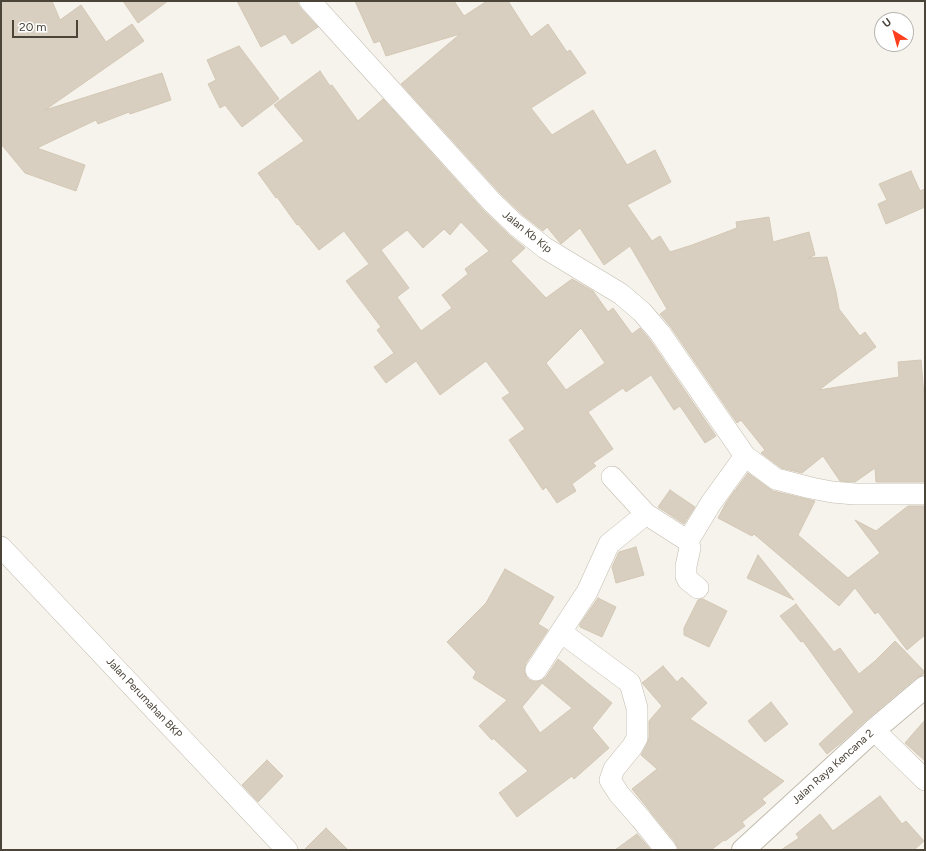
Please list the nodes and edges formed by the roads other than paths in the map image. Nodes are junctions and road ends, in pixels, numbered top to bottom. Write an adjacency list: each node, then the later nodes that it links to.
1 (310, 1): 2 (street, Jalan Kb Kip)
2 (745, 456): 4 (street, Jalan Kb Kip); 6 (street)
3 (612, 476): 5 (street)
4 (925, 494)
5 (646, 514): 6 (street); 9 (street)
6 (688, 541): 8 (street)
7 (1, 547): 14 (street, Jalan Perumahan BKP)
8 (698, 588)
9 (561, 632): 10 (street); 15 (street)
10 (536, 670)
11 (925, 687): 12 (street, Jalan Raya Kencana 2)
12 (874, 730): 13 (street); 16 (street, Jalan Raya Kencana 2)
13 (925, 780)
14 (287, 850)
15 (666, 850)
16 (743, 850)

